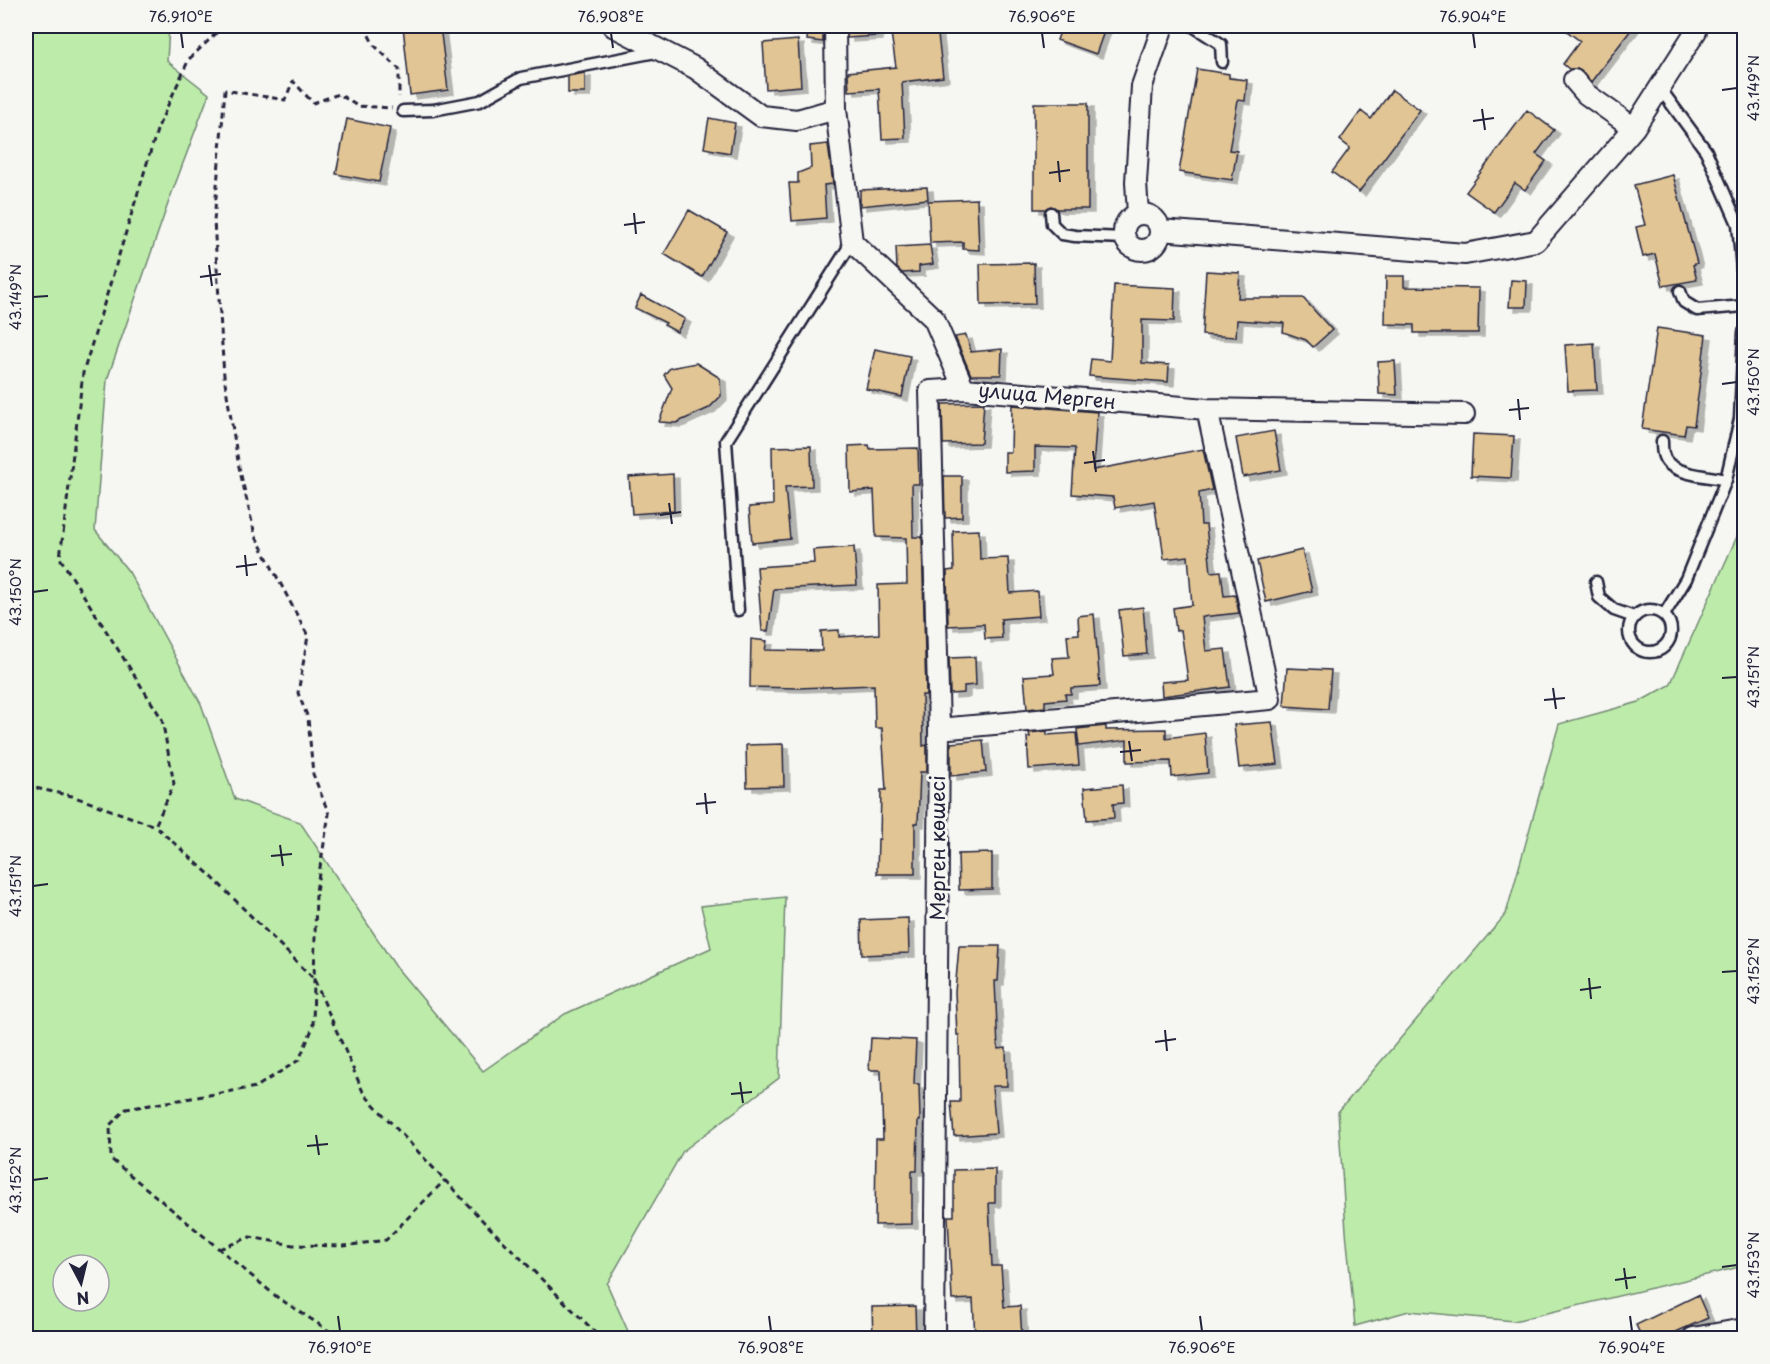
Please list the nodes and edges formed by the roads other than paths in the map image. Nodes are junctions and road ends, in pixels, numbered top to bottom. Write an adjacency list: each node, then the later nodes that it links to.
1 (613, 26): 6 (street)
2 (835, 26): 11 (street)
3 (1163, 26): 14 (street)
4 (1193, 26): 7 (lane)
5 (1695, 26): 9 (street)
6 (661, 51): 10 (lane); 11 (street)
7 (1222, 62)
8 (1574, 80): 12 (street)
9 (1659, 87): 12 (street); 15 (lane)
10 (401, 110)
11 (836, 110): 18 (street)
12 (1634, 128): 16 (street)
13 (1051, 213): 17 (lane)
14 (1138, 214): 16 (street); 17 (street)
15 (1741, 224): 20 (lane)
16 (1160, 230): 17 (street)
17 (1124, 238)
18 (852, 242): 23 (street, улица Мерген); 29 (lane)
19 (1680, 291): 21 (lane)
20 (1744, 292)
21 (1744, 306)
22 (1744, 332): 27 (lane)
23 (964, 389): 24 (street, улица Мерген); 32 (street, Мерген көшесі)
24 (1207, 409): 25 (street, улица Мерген); 32 (street)
25 (1464, 414)
26 (1662, 441): 27 (lane)
27 (1726, 480): 30 (lane)
28 (1596, 582): 31 (lane)
29 (738, 610)
30 (1664, 615): 31 (lane); 31 (lane)
31 (1634, 617)
32 (939, 729): 34 (street, Мерген көшесі)
33 (1744, 1329): 35 (street)
34 (934, 1338)
35 (1693, 1338)

